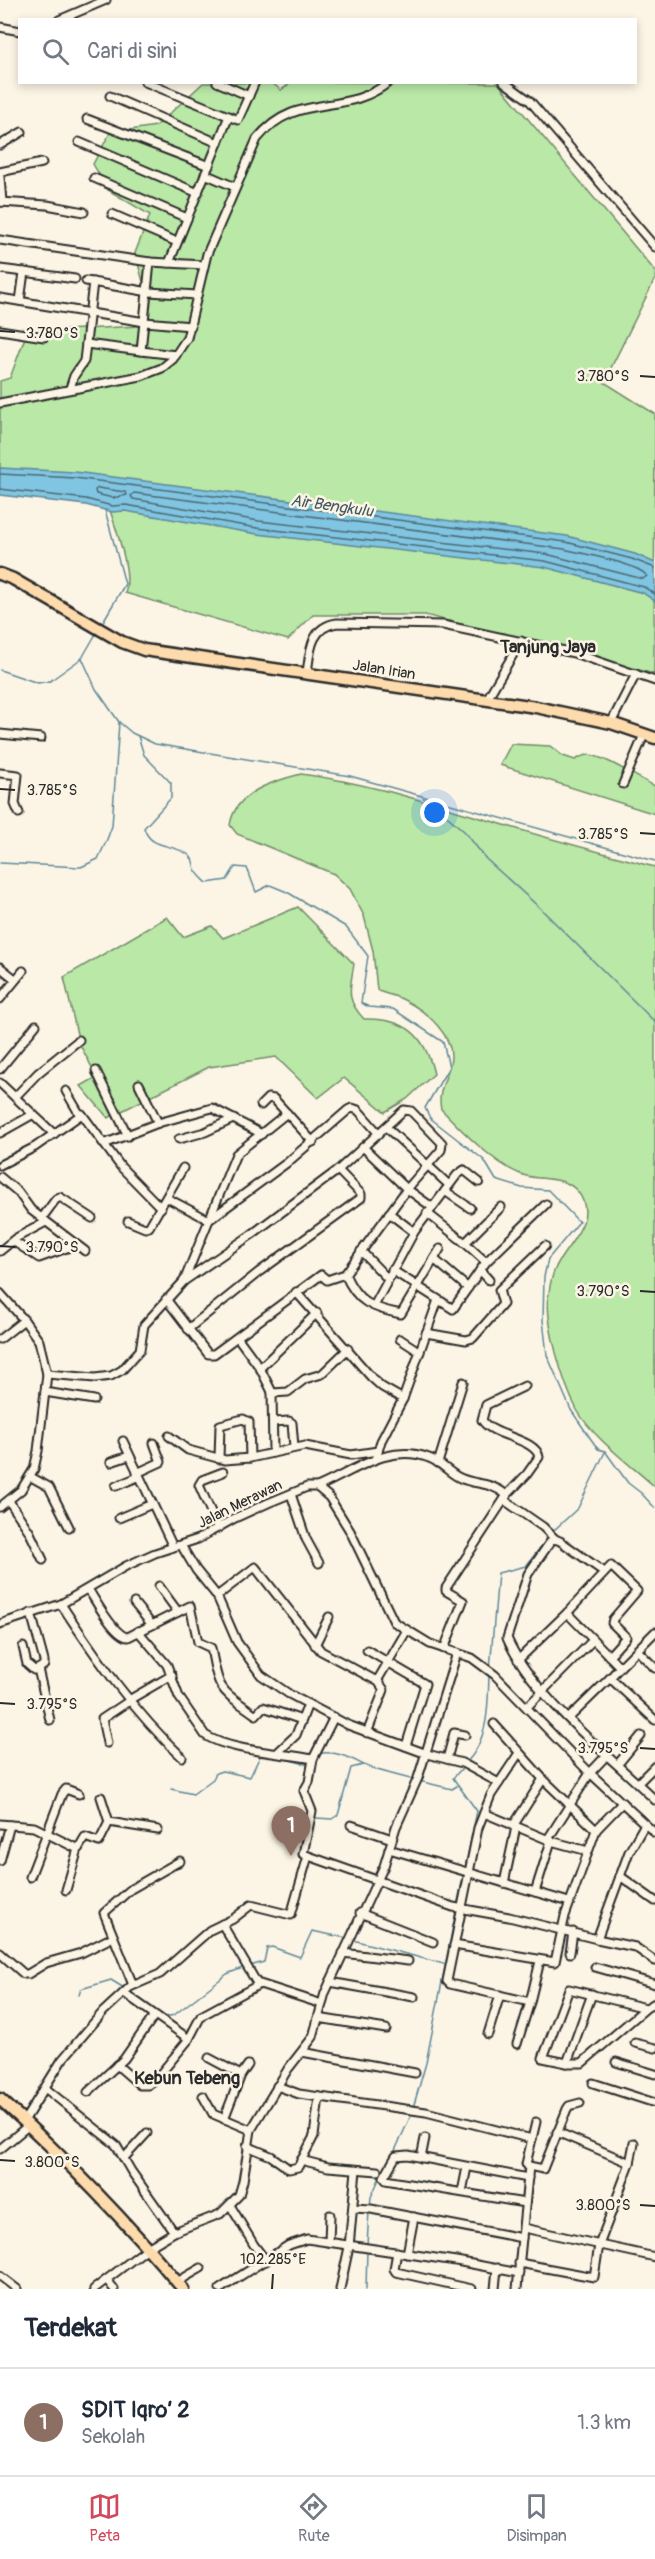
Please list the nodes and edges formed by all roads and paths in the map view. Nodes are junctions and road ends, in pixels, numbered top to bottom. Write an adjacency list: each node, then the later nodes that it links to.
1 (106, 0): 2 (street)
2 (89, 3): 3 (street)
3 (63, 18)
4 (0, 27): 5 (street)
5 (18, 31)
6 (150, 84): 13 (street)
7 (222, 84): 12 (street)
8 (254, 84): 12 (street)
9 (386, 84): 25 (street)
10 (507, 84): 33 (street)
11 (110, 96): 17 (street)
12 (249, 96): 13 (street)
13 (229, 116): 17 (street)
14 (87, 118): 20 (street)
15 (22, 132): 18 (street)
16 (79, 142): 26 (street)
17 (218, 143): 20 (street)
18 (0, 145)
19 (42, 163): 21 (street)
20 (209, 166): 22 (street)
21 (0, 172)
22 (205, 174): 25 (street); 26 (street)
23 (0, 177): 27 (street)
24 (94, 178): 30 (street)
25 (235, 186): 36 (street)
26 (198, 193): 30 (street)
27 (1, 202): 28 (street)
28 (84, 212)
29 (111, 214): 32 (street)
30 (187, 218): 32 (street)
31 (0, 240): 34 (street)
32 (177, 242): 35 (street)
33 (655, 247)
34 (150, 262): 35 (street); 40 (street)
35 (169, 263): 36 (street)
36 (204, 265): 41 (street)
37 (0, 269): 38 (street)
38 (24, 272): 39 (street); 43 (street)
39 (75, 279)
40 (148, 292): 41 (street); 44 (street); 45 (street)
41 (197, 295): 46 (street)
42 (0, 298): 43 (street)
43 (20, 301): 44 (street)
44 (89, 312): 45 (street); 49 (street)
45 (145, 322): 46 (street); 50 (street)
46 (191, 326): 51 (street)
47 (0, 330): 48 (street)
48 (44, 338)
49 (86, 344): 50 (street); 52 (street)
50 (141, 351): 51 (street)
51 (176, 355): 52 (street)
52 (70, 388): 53 (street)
53 (0, 403)
54 (0, 574): 56 (main road, Jalan Irian)
55 (521, 641): 56 (street); 57 (street); 59 (street)
56 (307, 674): 59 (main road, Jalan Irian)
57 (636, 674): 58 (street); 60 (street)
58 (655, 681)
59 (487, 699): 60 (main road, Jalan Irian)
60 (611, 723): 62 (main road, Jalan Irian)
61 (0, 734): 63 (street)
62 (650, 736): 65 (street)
63 (41, 738)
64 (0, 773): 66 (street)
65 (623, 784)
66 (19, 813)
67 (0, 968): 69 (street)
68 (23, 971): 69 (street)
69 (15, 979): 70 (street)
70 (0, 999)
71 (36, 1025): 73 (street)
72 (79, 1040): 78 (street)
73 (0, 1069)
74 (96, 1071): 90 (street)
75 (0, 1083): 78 (street)
76 (139, 1084): 84 (street)
77 (66, 1091): 82 (street)
78 (15, 1097): 81 (street)
79 (261, 1105): 80 (street)
80 (288, 1113): 88 (street); 92 (street)
81 (32, 1114): 86 (street); 87 (street)
82 (80, 1115): 87 (street); 93 (street)
83 (233, 1119): 84 (street); 88 (street); 91 (street)
84 (158, 1123): 90 (street)
85 (386, 1127): 89 (street); 96 (street); 96 (street)
86 (0, 1133)
87 (54, 1134): 95 (street)
88 (262, 1134): 112 (street)
89 (379, 1134): 92 (street); 94 (street)
90 (128, 1136): 93 (street)
91 (179, 1139)
92 (313, 1142): 112 (street)
93 (104, 1144): 106 (street)
94 (363, 1147): 98 (street); 102 (street)
95 (0, 1165)
96 (426, 1166): 101 (street); 102 (street)
97 (183, 1168): 103 (street)
98 (338, 1170): 130 (street); 140 (street)
99 (0, 1177): 111 (street)
100 (479, 1182): 101 (street)
101 (447, 1188): 107 (street); 108 (street)
102 (407, 1189): 108 (street); 109 (street)
103 (167, 1198): 106 (street); 112 (street)
104 (546, 1204): 124 (street)
105 (501, 1207): 116 (street)
106 (161, 1208): 113 (street)
107 (470, 1209)
108 (429, 1210): 114 (street); 116 (street)
109 (389, 1213): 114 (street); 122 (street)
110 (92, 1218): 111 (street)
111 (44, 1220): 115 (street); 117 (street)
112 (209, 1220): 130 (street)
113 (128, 1221)
114 (414, 1232): 125 (street)
115 (13, 1241): 117 (street); 120 (street)
116 (465, 1242): 124 (street)
117 (75, 1245): 121 (street)
118 (545, 1246): 141 (street)
119 (440, 1249): 123 (street)
120 (0, 1251)
121 (85, 1251)
122 (361, 1251): 127 (street); 128 (street)
123 (434, 1259): 131 (street); 132 (street)
124 (486, 1262): 126 (street)
125 (392, 1270): 128 (street); 131 (street)
126 (480, 1270): 129 (street); 132 (street)
127 (345, 1274): 133 (street); 137 (street)
128 (387, 1278): 137 (street)
129 (489, 1280)
130 (184, 1281): 135 (street)
131 (419, 1286): 136 (street); 137 (street)
132 (468, 1288): 136 (street)
133 (296, 1292): 138 (street); 142 (street)
134 (0, 1293): 139 (street)
135 (166, 1299): 140 (street); 148 (street)
136 (438, 1299): 141 (street)
137 (374, 1306)
138 (317, 1313): 145 (street); 147 (street)
139 (24, 1320): 143 (street); 148 (street)
140 (188, 1329): 142 (street)
141 (426, 1333): 146 (street)
142 (238, 1338): 147 (street)
143 (0, 1339)
144 (400, 1339): 146 (street)
145 (348, 1349): 152 (street); 153 (street)
146 (420, 1352): 153 (street)
147 (260, 1368): 152 (street)
148 (47, 1374): 151 (street)
149 (463, 1383): 166 (street)
150 (525, 1386): 173 (street)
151 (45, 1392): 154 (street); 169 (street)
152 (272, 1393): 155 (street)
153 (403, 1399): 161 (street)
154 (94, 1400)
155 (273, 1422): 159 (street); 160 (street)
156 (169, 1436): 164 (street)
157 (123, 1441): 162 (street)
158 (154, 1443): 168 (street)
159 (294, 1447): 160 (street); 161 (street)
160 (273, 1453): 163 (street)
161 (377, 1454): 166 (street); 171 (street, Jalan Merawan)
162 (129, 1456): 165 (street); 168 (street)
163 (250, 1458): 164 (street); 164 (street)
164 (219, 1459)
165 (111, 1462)
166 (438, 1462): 173 (street)
167 (224, 1472): 179 (street)
168 (138, 1475): 170 (street); 175 (street)
169 (31, 1477): 174 (street); 178 (street)
170 (116, 1486)
171 (317, 1486): 172 (street, Jalan Merawan); 196 (street)
172 (291, 1494): 179 (street, Jalan Merawan); 183 (street)
173 (506, 1497): 180 (street); 202 (street)
174 (9, 1501): 176 (street); 182 (street)
175 (152, 1504): 177 (street); 181 (street)
176 (0, 1507)
177 (119, 1518)
178 (69, 1527)
179 (218, 1528): 181 (street, Jalan Merawan)
180 (552, 1536): 184 (street); 207 (street)
181 (177, 1546): 186 (street, Jalan Merawan); 187 (street)
182 (43, 1560)
183 (319, 1563)
184 (604, 1572): 192 (street); 206 (street)
185 (159, 1586): 190 (street)
186 (88, 1590): 189 (street, Jalan Merawan); 197 (street)
187 (217, 1596): 200 (street); 217 (street)
188 (134, 1603): 195 (street)
189 (61, 1604): 191 (street, Jalan Merawan); 216 (street)
190 (178, 1612): 195 (street); 222 (street)
191 (31, 1613): 194 (street, Jalan Merawan); 211 (street)
192 (567, 1613): 199 (street); 207 (street)
193 (329, 1617): 200 (street)
194 (0, 1624)
195 (152, 1625): 197 (street)
196 (406, 1630): 202 (street); 208 (street)
197 (138, 1631): 212 (street)
198 (655, 1632): 204 (street)
199 (593, 1640): 206 (street); 215 (street)
200 (315, 1645): 214 (street)
201 (23, 1647): 211 (street)
202 (444, 1649): 205 (street)
203 (367, 1650): 208 (street)
204 (637, 1650): 209 (street); 210 (street)
205 (457, 1653): 218 (street); 231 (street)
206 (609, 1656): 209 (street)
207 (518, 1660): 215 (street)
208 (388, 1662): 214 (street); 229 (street)
209 (620, 1667): 213 (street)
210 (655, 1668)
211 (38, 1669): 221 (street)
212 (171, 1675): 216 (street); 230 (street)
213 (610, 1678): 220 (street); 223 (street)
214 (378, 1681): 225 (street)
215 (542, 1690): 218 (street); 220 (street)
216 (129, 1700): 228 (street); 234 (street)
217 (308, 1704): 219 (street); 222 (street)
218 (527, 1707): 239 (street)
219 (333, 1717): 225 (street); 236 (street)
220 (569, 1718): 233 (street)
221 (50, 1720)
222 (302, 1720): 230 (street)
223 (655, 1720)
224 (494, 1724): 232 (street)
225 (367, 1733): 229 (street)
226 (465, 1735): 235 (street)
227 (640, 1736): 237 (street)
228 (107, 1743)
229 (406, 1746): 231 (street)
230 (277, 1753): 236 (street)
231 (427, 1754): 235 (street); 259 (street)
232 (519, 1754): 240 (street); 242 (street)
233 (606, 1756): 237 (street); 239 (street)
234 (182, 1757)
235 (447, 1759): 242 (street)
236 (312, 1760): 264 (street)
237 (618, 1764): 241 (street)
238 (655, 1766): 241 (street)
239 (590, 1773): 246 (street); 247 (street)
240 (543, 1779): 247 (street); 254 (street)
241 (638, 1783): 245 (street)
242 (499, 1784): 248 (street)
243 (78, 1794): 257 (street)
244 (101, 1797): 249 (street)
245 (655, 1800)
246 (622, 1803): 251 (street); 256 (street)
247 (569, 1804): 256 (street); 260 (street)
248 (484, 1813): 254 (street); 267 (street)
249 (109, 1822): 255 (street); 261 (street)
250 (0, 1824): 252 (street)
251 (645, 1824): 258 (street); 268 (street)
252 (10, 1825): 257 (street); 265 (street)
253 (351, 1825): 259 (street)
254 (514, 1826): 260 (street); 271 (street)
255 (158, 1830)
256 (596, 1830): 263 (street)
257 (48, 1833): 261 (street); 269 (street)
258 (655, 1833)
259 (392, 1839): 262 (street)
260 (549, 1840): 263 (street); 273 (street)
261 (78, 1849): 272 (street)
262 (389, 1849): 267 (street); 270 (street)
263 (588, 1851): 275 (street)
264 (308, 1856): 270 (street); 278 (street)
265 (0, 1860)
266 (180, 1861): 281 (street)
267 (467, 1872): 271 (street); 276 (street)
268 (620, 1876): 274 (street); 282 (street)
269 (30, 1877)
270 (377, 1881): 276 (street); 277 (street)
271 (504, 1883): 273 (street)
272 (66, 1890)
273 (535, 1892): 275 (street)
274 (655, 1901)
275 (570, 1902): 279 (street)
276 (458, 1908): 279 (street); 284 (street)
277 (360, 1914): 283 (street); 286 (street)
278 (222, 1924): 294 (street); 295 (street)
279 (562, 1930): 280 (street); 289 (street)
280 (573, 1932): 282 (street); 287 (street)
281 (113, 1937): 285 (street); 295 (street)
282 (597, 1938): 290 (street)
283 (433, 1942)
284 (454, 1945): 289 (street); 297 (street)
285 (0, 1953)
286 (343, 1953): 288 (street); 292 (street)
287 (570, 1953)
288 (408, 1961)
289 (540, 1961): 299 (street)
290 (655, 1961)
291 (595, 1967): 293 (street)
292 (330, 1982): 298 (street); 301 (street)
293 (655, 1984)
294 (258, 1985): 301 (street); 307 (street)
295 (128, 1990): 303 (street); 322 (street)
296 (592, 1994): 302 (street); 314 (street); 314 (street)
297 (500, 1995): 299 (street); 306 (street)
298 (414, 1997)
299 (530, 2002): 309 (street)
300 (655, 2003): 302 (street)
301 (322, 2004): 304 (street)
302 (646, 2008): 314 (street)
303 (154, 2016): 307 (street); 315 (street)
304 (318, 2018): 305 (street); 311 (street)
305 (386, 2029)
306 (488, 2034)
307 (189, 2038): 315 (street)
308 (635, 2043): 310 (street)
309 (517, 2044)
310 (655, 2048)
311 (302, 2052): 317 (street); 321 (street)
312 (209, 2058): 319 (street)
313 (616, 2062): 318 (street)
314 (567, 2063)
315 (117, 2065): 323 (street)
316 (248, 2065): 319 (street)
317 (415, 2073)
318 (655, 2074)
319 (240, 2075): 329 (street)
320 (592, 2083): 327 (street)
321 (277, 2086): 325 (street); 332 (street)
322 (45, 2088): 331 (street); 340 (street)
323 (88, 2092)
324 (203, 2096): 329 (street)
325 (319, 2097): 336 (street); 342 (street)
326 (580, 2103): 333 (street)
327 (655, 2103)
328 (2, 2104): 331 (main road)
329 (225, 2119): 332 (street)
330 (536, 2122): 336 (street)
331 (26, 2123): 339 (street); 360 (main road)
332 (251, 2130): 338 (street)
333 (557, 2132): 343 (street); 344 (street)
334 (147, 2133): 340 (street)
335 (425, 2138): 341 (street)
336 (532, 2139): 344 (street)
337 (634, 2143): 343 (street)
338 (248, 2146): 342 (street); 351 (street)
339 (0, 2149)
340 (124, 2158): 356 (street)
341 (421, 2158): 345 (street); 349 (street)
342 (302, 2160): 346 (street)
343 (630, 2163): 359 (street)
344 (529, 2166): 348 (street)
345 (467, 2167): 348 (street); 349 (street)
346 (356, 2170): 347 (street); 352 (street)
347 (378, 2171)
348 (528, 2178): 350 (street)
349 (462, 2192): 350 (street)
350 (525, 2203): 355 (street)
351 (230, 2205): 356 (street); 365 (street)
352 (353, 2208): 354 (street); 361 (street)
353 (330, 2215): 358 (street)
354 (414, 2217): 357 (street); 363 (street)
355 (524, 2228): 357 (street); 359 (street)
356 (174, 2232): 360 (street)
357 (522, 2238): 366 (street)
358 (329, 2242): 361 (street); 365 (street)
359 (599, 2245): 364 (street); 366 (street)
360 (149, 2247): 371 (street); 372 (main road)
361 (349, 2247): 362 (street); 377 (street)
362 (397, 2253): 363 (street); 378 (street)
363 (407, 2254): 368 (street)
364 (655, 2257)
365 (266, 2261): 376 (street)
366 (519, 2263): 369 (street)
367 (201, 2268): 372 (street)
368 (497, 2268): 369 (street); 379 (street)
369 (519, 2273): 380 (street)
370 (0, 2276): 373 (street)
371 (107, 2280): 374 (street); 375 (street)
372 (180, 2286)
373 (17, 2289)
374 (94, 2289)
375 (114, 2289)
376 (220, 2289)
377 (340, 2289)
378 (472, 2289)
379 (495, 2289)
380 (517, 2289)

